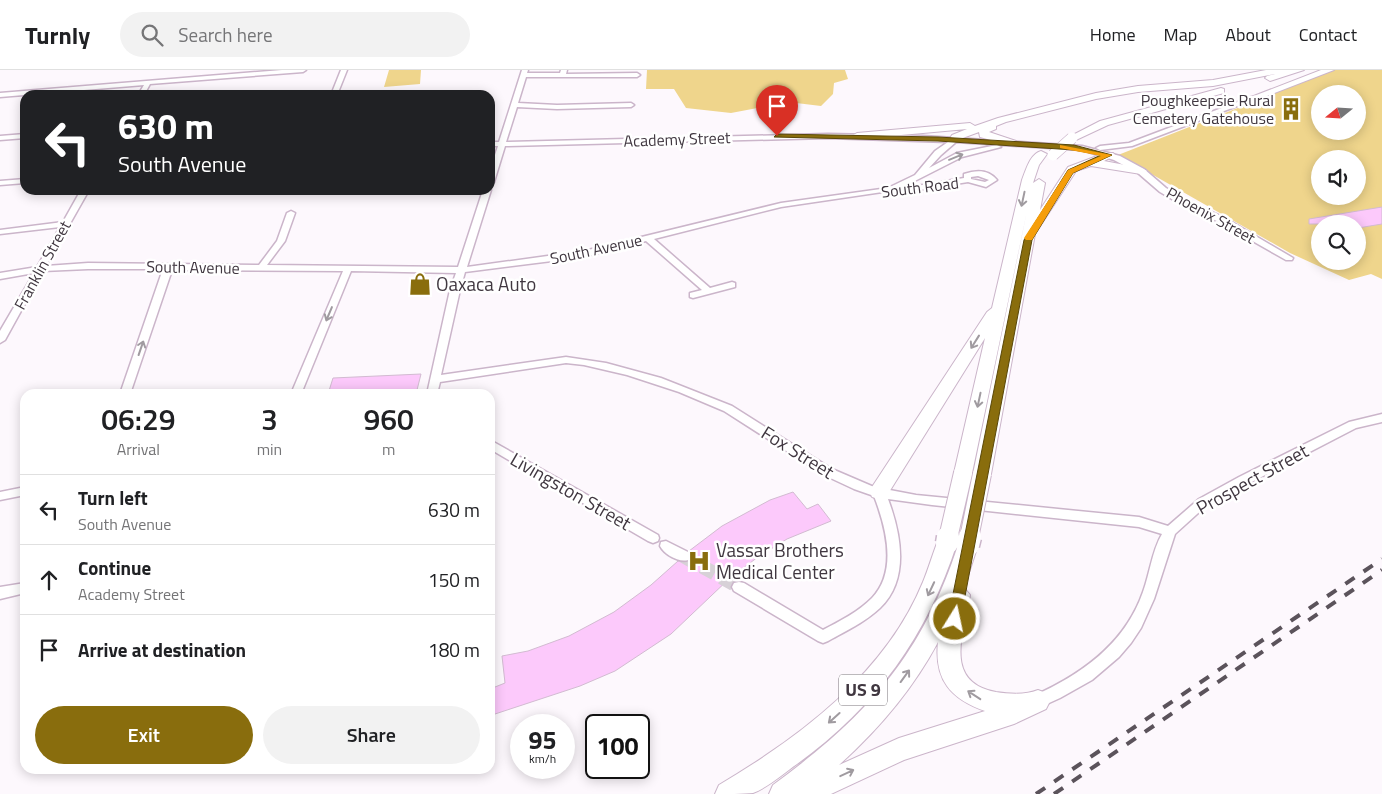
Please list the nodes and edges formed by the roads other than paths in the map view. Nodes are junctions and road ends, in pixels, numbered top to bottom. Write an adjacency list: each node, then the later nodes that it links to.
1 (303, 70): 9 (street)
2 (344, 70): 12 (street)
3 (1280, 70): 18 (highway); 23 (highway, US 9)
4 (1299, 70): 23 (highway, US 9)
5 (1329, 70): 15 (highway)
6 (524, 73): 8 (street); 16 (street)
7 (637, 73): 8 (street)
8 (563, 74)
9 (148, 83): 10 (street); 11 (street)
10 (68, 90)
11 (144, 90)
12 (336, 90)
13 (20, 94): 14 (street)
14 (0, 96)
15 (1251, 99): 28 (street)
16 (514, 106): 17 (street); 25 (street)
17 (552, 106): 17 (street)
18 (1002, 120): 21 (highway); 24 (highway)
19 (992, 127): 23 (highway); 24 (highway); 26 (highway)
20 (20, 136): 22 (street)
21 (857, 136): 24 (street, Academy Street); 25 (street, Academy Street)
22 (0, 138)
23 (1067, 138): 28 (street); 29 (highway, US 9, bridge); 29 (street); 30 (street)
24 (954, 140): 26 (street); 34 (street, South Avenue)
25 (502, 143): 27 (street, Academy Street); 32 (street)
26 (1012, 143): 29 (street)
27 (495, 144)
28 (1130, 145): 30 (street)
29 (1044, 152): 34 (street, one-way to 29); 45 (highway, US 9); 56 (highway, US 9, one-way to 56)
30 (1109, 155): 31 (highway); 33 (street, Phoenix Street)
31 (1080, 165): 33 (highway); 45 (highway)
32 (495, 166)
33 (1141, 171): 46 (street, Phoenix Street)
34 (913, 180): 38 (street, South Avenue)
35 (968, 180): 38 (street, South Road)
36 (20, 181): 37 (street)
37 (0, 183)
38 (872, 193): 44 (street, South Avenue)
39 (82, 195): 42 (street, Franklin Street)
40 (485, 195): 51 (street)
41 (291, 213): 48 (street)
42 (64, 224): 43 (street); 50 (street, Franklin Street)
43 (0, 232)
44 (648, 238): 51 (street, South Avenue); 54 (street)
45 (1028, 240): 64 (highway, US 9)
46 (1289, 258)
47 (169, 266): 48 (street, South Avenue); 50 (street, South Avenue); 59 (street, one-way to 47)
48 (261, 268): 49 (street, South Avenue)
49 (348, 268): 51 (street, South Avenue); 60 (street, one-way to 60)
50 (39, 270): 52 (street, South Avenue); 57 (street, Franklin Street)
51 (462, 270): 58 (street)
52 (0, 276)
53 (732, 285): 54 (street)
54 (708, 292): 55 (street)
55 (693, 295)
56 (1001, 301): 64 (highway, US 9, one-way to 64); 66 (highway, one-way to 66)
57 (0, 340)
58 (435, 379): 61 (street); 66 (street, Fox Street)
59 (128, 389)
60 (298, 389)
61 (433, 389)
62 (1382, 418): 68 (street, Prospect Street)
63 (495, 447): 69 (street, Livingston Street)
64 (972, 473): 70 (highway, US 9, bridge)
65 (20, 492): 67 (street)
66 (879, 492): 68 (street, Fox Street); 73 (street)
67 (0, 496)
68 (1170, 532): 76 (street, Prospect Street)
69 (653, 538)
70 (957, 544): 76 (highway, one-way to 70); 77 (highway, US 9, one-way to 77); 78 (highway, US 9, one-way to 70)
71 (666, 546): 72 (street)
72 (683, 556)
73 (739, 587)
74 (20, 589): 75 (street)
75 (0, 593)
76 (1038, 701): 79 (highway, one-way to 76)
77 (728, 794)
78 (782, 794)
79 (803, 794)

